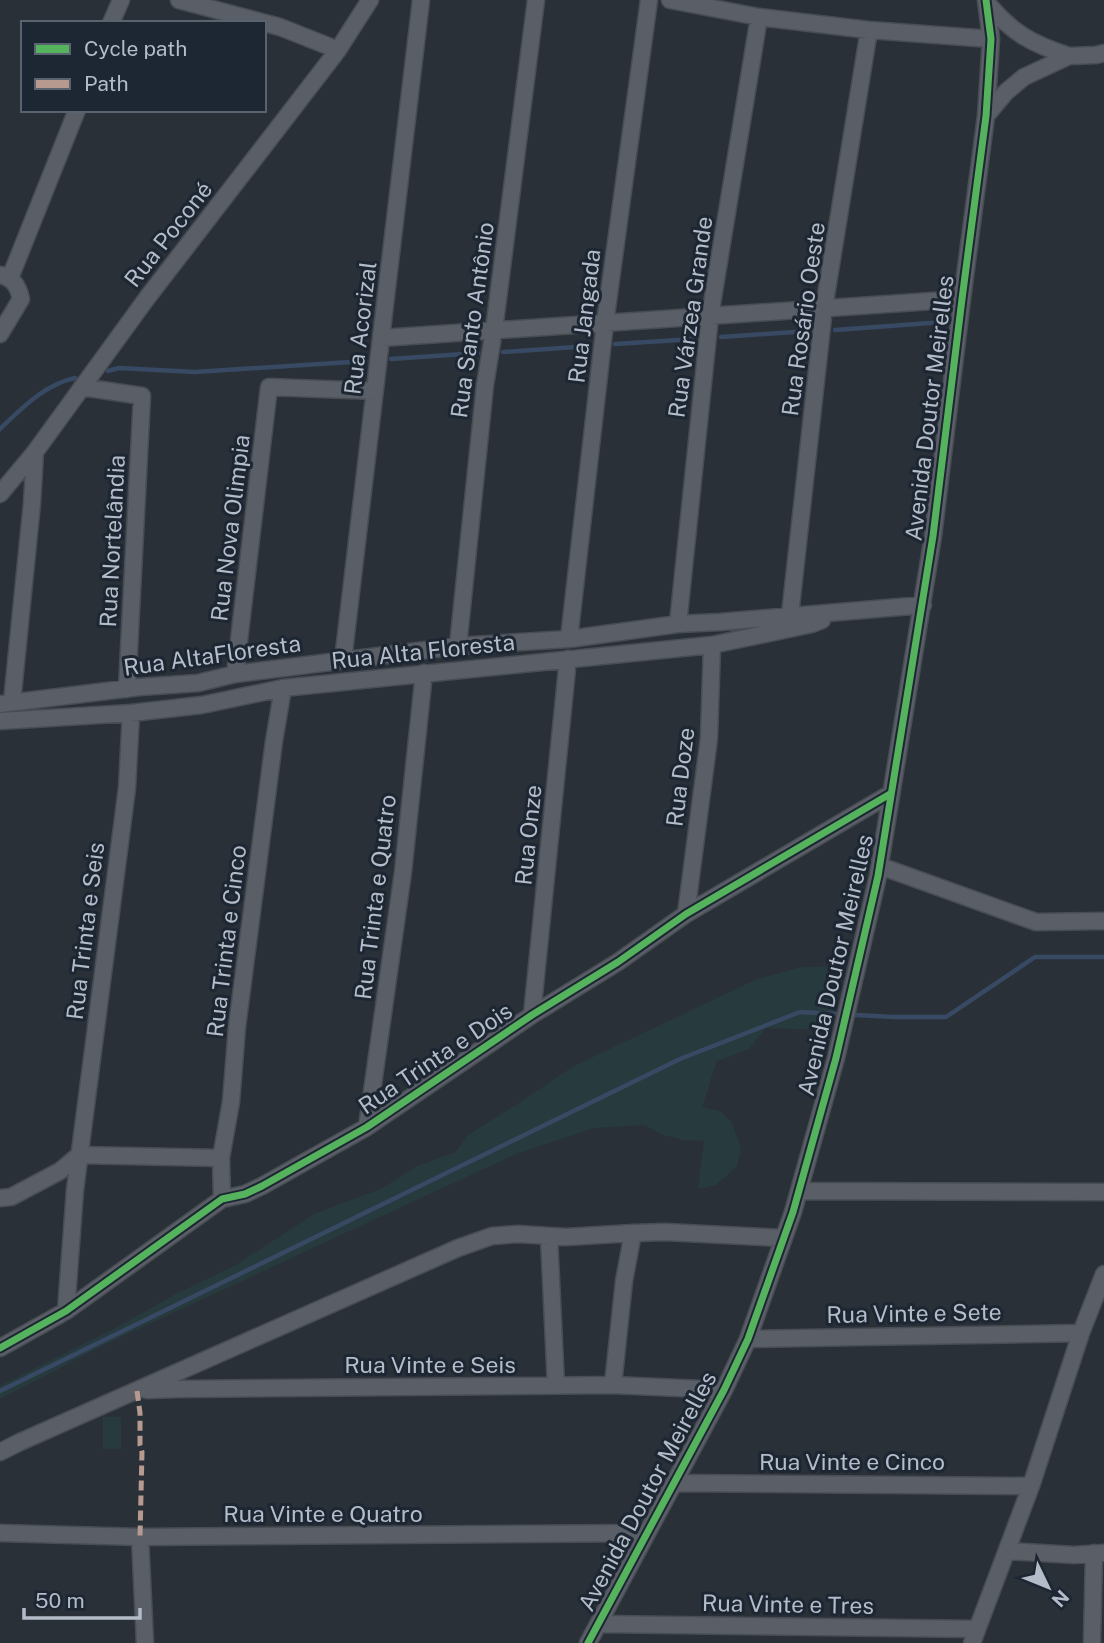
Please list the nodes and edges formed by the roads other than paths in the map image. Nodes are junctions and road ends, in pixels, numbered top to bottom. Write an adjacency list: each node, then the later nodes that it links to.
1 (121, 0): 10 (street)
2 (178, 0): 11 (street)
3 (370, 0): 15 (street, Rua Poconé)
4 (421, 0): 27 (street, Rua Acorizal)
5 (536, 0): 25 (street, Rua Santo Antônio)
6 (649, 0): 24 (street, Rua Jangada)
7 (670, 0): 9 (street)
8 (987, 2): 14 (street, Avenida Doutor Meirelles); 17 (street)
9 (759, 16): 13 (street); 23 (street, Rua Várzea Grande)
10 (112, 21)
11 (257, 21)
12 (266, 23): 15 (street)
13 (869, 30): 14 (street); 22 (street, Rua Rosário Oeste)
14 (992, 39): 19 (street, Avenida Doutor Meirelles)
15 (338, 50): 28 (street, Rua Poconé)
16 (1104, 53): 17 (street)
17 (1069, 56): 19 (street)
18 (76, 112): 20 (street)
19 (986, 116): 21 (street, Avenida Doutor Meirelles)
20 (5, 277): 26 (street)
21 (962, 299): 22 (street); 32 (street, Avenida Doutor Meirelles)
22 (824, 308): 23 (street); 34 (street, Rua Rosário Oeste)
23 (710, 316): 24 (street); 35 (street, Rua Várzea Grande)
24 (605, 323): 25 (street); 36 (street, Rua Jangada)
25 (494, 330): 27 (street); 38 (street, Rua Santo Antônio)
26 (0, 334)
27 (381, 338): 29 (street, Rua Acorizal)
28 (82, 387): 30 (street, Rua Poconé); 45 (street, Rua Nortelândia)
29 (375, 391): 40 (street, Rua Acorizal); 42 (street, Rua Nova Olimpia)
30 (36, 452): 31 (street, Rua Poconé); 46 (street)
31 (0, 494)
32 (923, 605): 33 (street); 50 (street, Avenida Doutor Meirelles)
33 (847, 611): 34 (street, Rua AltaFloresta); 37 (street, Rua Alta Floresta)
34 (790, 615): 35 (street, Rua AltaFloresta)
35 (678, 624): 36 (street, Rua AltaFloresta)
36 (569, 639): 38 (street, Rua AltaFloresta)
37 (712, 645): 39 (street, Rua Alta Floresta); 52 (street, Rua Doze)
38 (457, 646): 40 (street, Rua AltaFloresta)
39 (568, 659): 41 (street, Rua Alta Floresta); 54 (street, Rua Onze)
40 (343, 660): 42 (street, Rua AltaFloresta)
41 (424, 673): 44 (street, Rua Alta Floresta); 55 (street, Rua Trinta e Quatro)
42 (235, 674): 43 (street, Rua AltaFloresta)
43 (198, 683): 45 (street, Rua AltaFloresta); 47 (street)
44 (283, 688): 47 (street, Rua Alta Floresta); 57 (street, Rua Trinta e Cinco)
45 (127, 689): 46 (street, Rua AltaFloresta)
46 (6, 703)
47 (202, 705): 48 (street, Rua Alta Floresta)
48 (131, 713): 49 (street, Rua Alta Floresta); 56 (street, Rua Trinta e Seis)
49 (0, 720)
50 (890, 794): 51 (street, Avenida Doutor Meirelles); 52 (street, Rua Trinta e Dois)
51 (880, 866): 53 (street); 58 (street, Avenida Doutor Meirelles)
52 (686, 914): 54 (street, Rua Trinta e Dois)
53 (1104, 920)
54 (532, 1016): 55 (street, Rua Trinta e Dois)
55 (367, 1127): 61 (street, Rua Trinta e Dois)
56 (79, 1155): 57 (street); 60 (street); 66 (street)
57 (222, 1158): 61 (street, Rua Trinta e Cinco)
58 (799, 1191): 59 (street); 64 (street, Avenida Doutor Meirelles)
59 (1104, 1192)
60 (0, 1198)
61 (222, 1199): 66 (street, Rua Trinta e Dois)
62 (632, 1233): 63 (street); 64 (street); 70 (street)
63 (549, 1237): 71 (street); 73 (street)
64 (783, 1238): 68 (street, Avenida Doutor Meirelles)
65 (1104, 1274): 67 (street)
66 (66, 1311): 69 (street, Rua Trinta e Dois)
67 (1081, 1333): 68 (street, Rua Vinte e Sete); 76 (street)
68 (748, 1339): 72 (street, Avenida Doutor Meirelles)
69 (0, 1348)
70 (613, 1385): 71 (street, Rua Vinte e Seis); 72 (street, Rua Vinte e Seis)
71 (556, 1386): 73 (street, Rua Vinte e Seis)
72 (724, 1390): 75 (street, Avenida Doutor Meirelles)
73 (137, 1391): 74 (street)
74 (0, 1452)
75 (674, 1482): 76 (street, Rua Vinte e Cinco); 78 (street, Avenida Doutor Meirelles)
76 (1031, 1486): 80 (street)
77 (0, 1533): 79 (street, Rua Vinte e Quatro)
78 (647, 1533): 79 (street, Rua Vinte e Quatro); 82 (street, Avenida Doutor Meirelles)
79 (140, 1537): 84 (street)
80 (1007, 1551): 81 (street); 83 (street)
81 (1099, 1553): 86 (street)
82 (598, 1624): 83 (street, Rua Vinte e Tres); 85 (street, Avenida Doutor Meirelles)
83 (974, 1636)
84 (145, 1643)
85 (588, 1643)
86 (1093, 1643)

